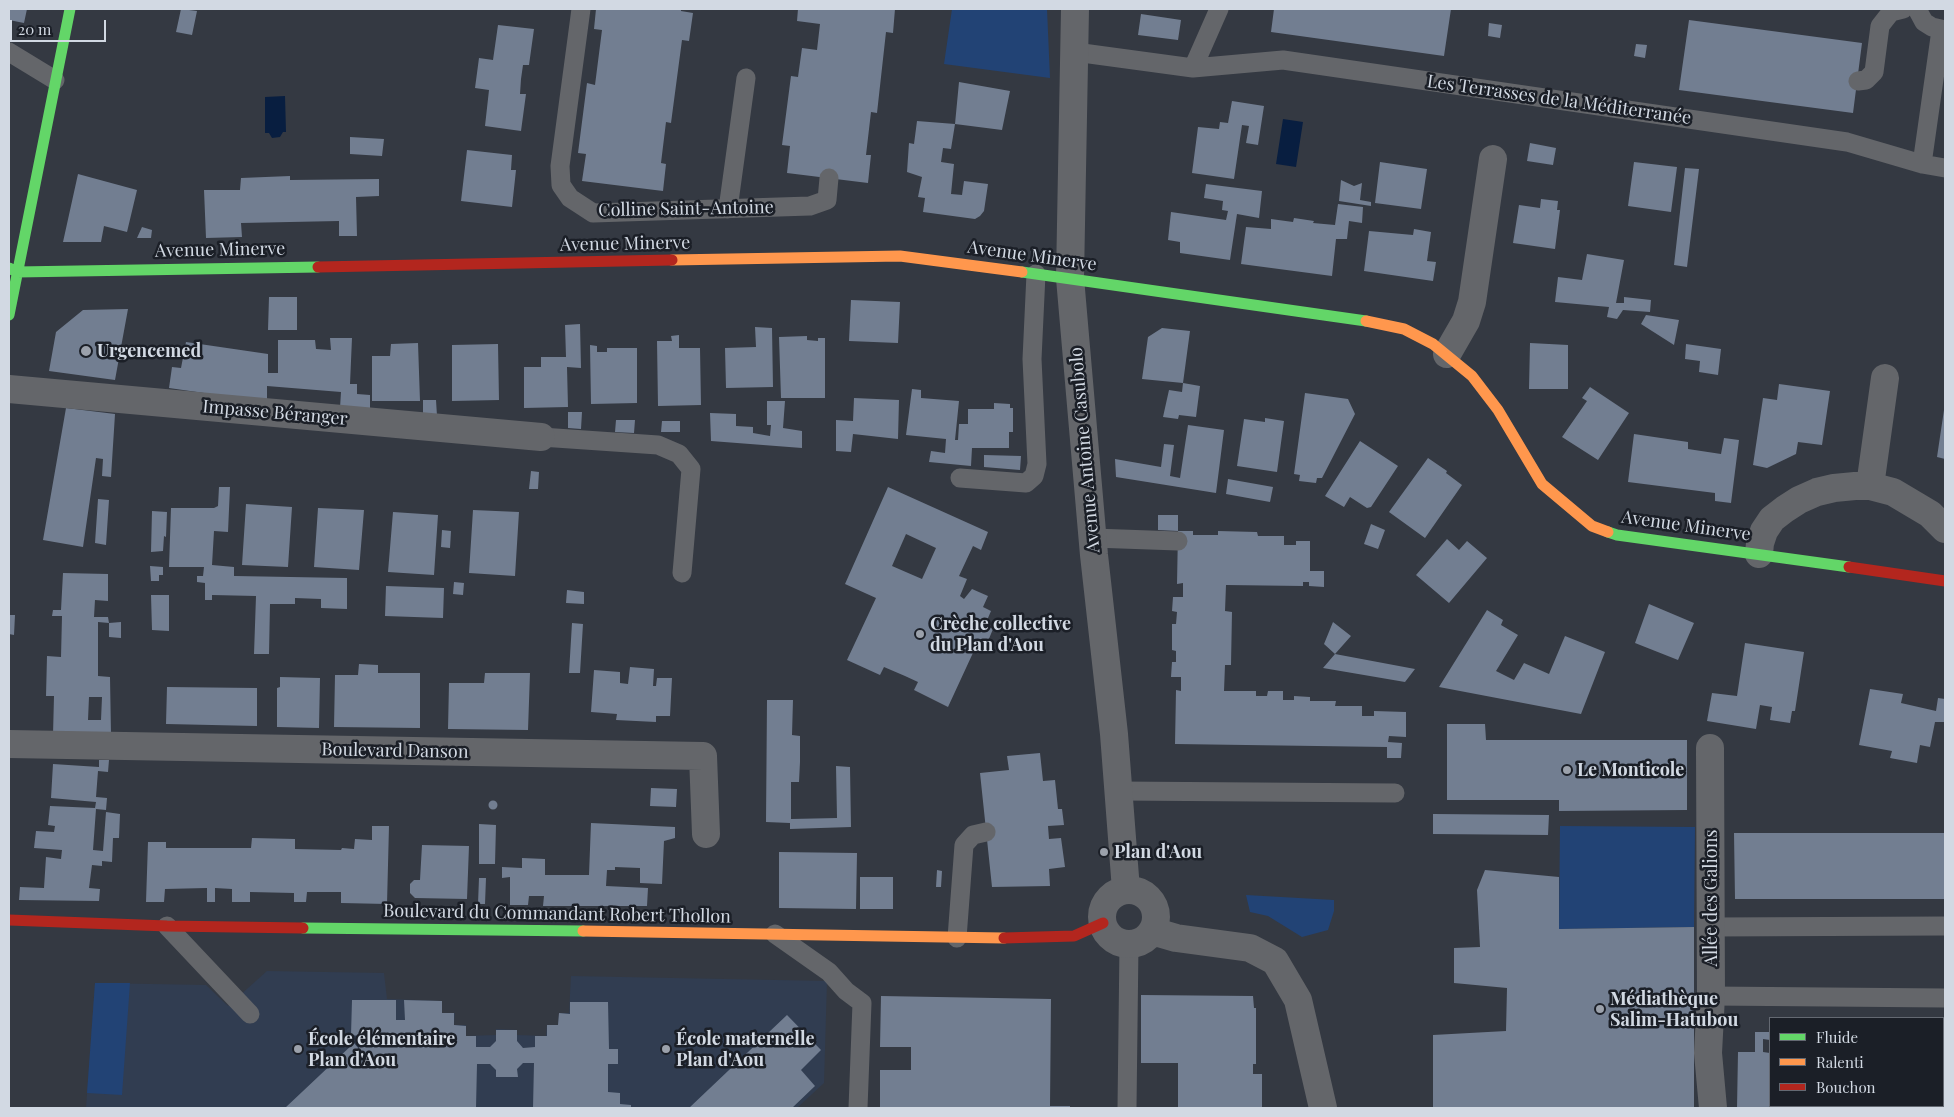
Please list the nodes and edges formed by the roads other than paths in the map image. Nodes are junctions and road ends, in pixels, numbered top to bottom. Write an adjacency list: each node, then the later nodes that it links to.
1 (70, 9): 12 (street)
2 (581, 9): 18 (lane, Colline Saint-Antoine)
3 (1075, 9): 9 (street, Avenue Antoine Casubolo)
4 (1219, 9): 10 (lane)
5 (1903, 9): 13 (lane)
6 (1917, 9): 7 (lane)
7 (1943, 30): 15 (lane)
8 (9, 52): 12 (lane)
9 (1075, 52): 10 (lane, Les Terrasses de la Méditerranée); 21 (street, Avenue Antoine Casubolo)
10 (1193, 68): 15 (lane, Les Terrasses de la Méditerranée)
11 (746, 78): 18 (lane)
12 (55, 80): 19 (street)
13 (1858, 81)
14 (1492, 159): 23 (street)
15 (1922, 164): 16 (lane, Les Terrasses de la Méditerranée)
16 (1945, 168)
17 (829, 178): 18 (lane, Colline Saint-Antoine)
18 (728, 209)
19 (13, 270): 20 (street, Avenue Minerve); 22 (street)
20 (1036, 274): 21 (street, Avenue Minerve); 27 (lane)
21 (1070, 278): 23 (street, Avenue Minerve); 30 (street, Avenue Antoine Casubolo)
22 (9, 315)
23 (1447, 354): 32 (street, Avenue Minerve)
24 (1885, 378): 28 (street)
25 (9, 389): 26 (street, Impasse Béranger)
26 (541, 437): 33 (lane)
27 (960, 478)
28 (1870, 486): 29 (street); 32 (street)
29 (1945, 528)
30 (1093, 538): 31 (lane); 37 (street, Avenue Antoine Casubolo)
31 (1178, 541)
32 (1758, 554): 34 (street, Avenue Minerve)
33 (682, 573)
34 (1945, 581)
35 (9, 744): 40 (street, Boulevard Danson)
36 (1710, 748): 46 (street, Allée des Galions)
37 (1118, 791): 38 (lane); 41 (street, Avenue Antoine Casubolo)
38 (1395, 793)
39 (986, 832): 49 (lane)
40 (706, 834)
41 (1126, 890): 43 (street); 48 (street)
42 (9, 920): 44 (street, Boulevard du Commandant Robert Thollon)
43 (1103, 923): 48 (street); 49 (street, Boulevard du Commandant Robert Thollon)
44 (167, 926): 47 (street, Boulevard du Commandant Robert Thollon); 52 (lane)
45 (1945, 926): 46 (lane)
46 (1711, 927): 50 (street, Allée des Galions)
47 (775, 934): 49 (street, Boulevard du Commandant Robert Thollon); 53 (lane)
48 (1140, 937): 54 (lane); 55 (street)
49 (957, 938)
50 (1711, 996): 51 (lane); 56 (street, Allée des Galions)
51 (1945, 998)
52 (250, 1014)
53 (858, 1108)
54 (1127, 1108)
55 (1323, 1108)
56 (1713, 1108)

